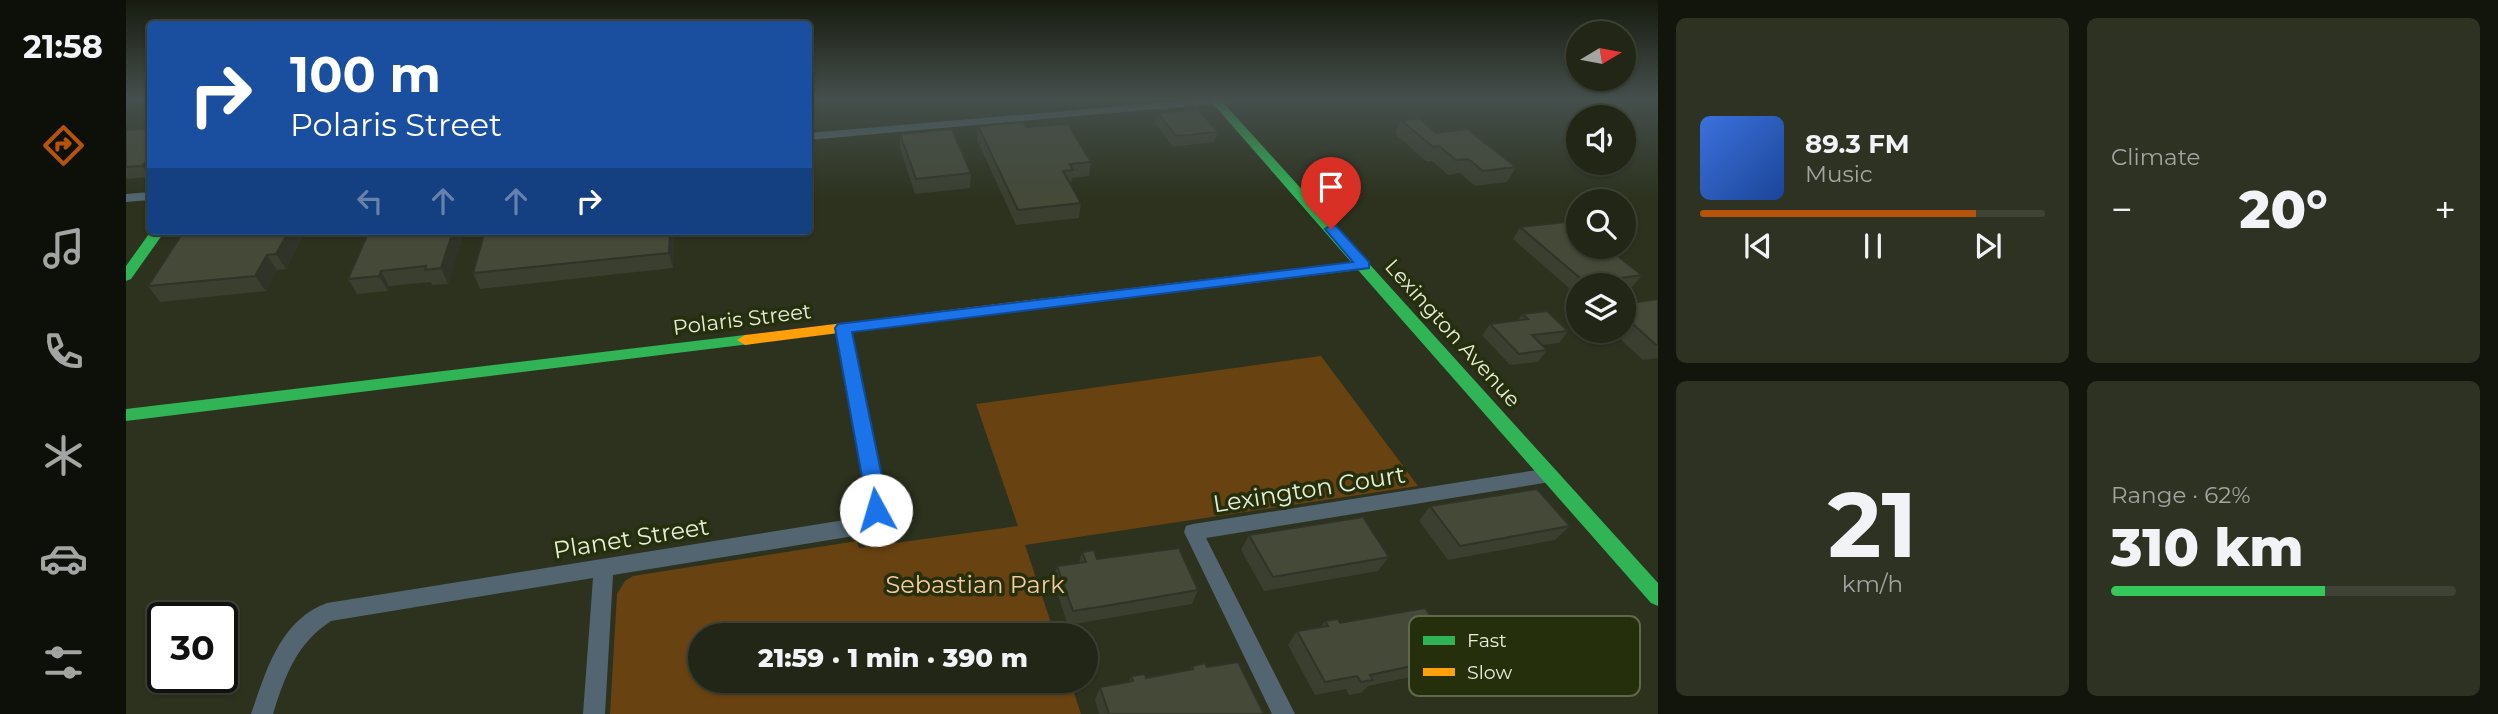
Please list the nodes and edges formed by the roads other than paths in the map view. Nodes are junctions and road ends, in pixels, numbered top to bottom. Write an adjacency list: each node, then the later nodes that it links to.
1 (858, 132): 3 (street)
2 (1245, 132): 7 (street, Lexington Avenue)
3 (812, 137)
4 (147, 196): 5 (street)
5 (126, 198)
6 (155, 235): 8 (street)
7 (1364, 265): 9 (street, Polaris Street); 11 (street, Lexington Avenue)
8 (126, 276)
9 (843, 328): 10 (street, Polaris Street); 12 (street, Planet Street)
10 (126, 415)
11 (1550, 475): 13 (street, Lexington Avenue); 16 (street, Lexington Court)
12 (604, 566): 14 (street, Planet Street); 15 (street)
13 (1658, 597)
14 (262, 714)
15 (594, 714)
16 (1284, 714)

